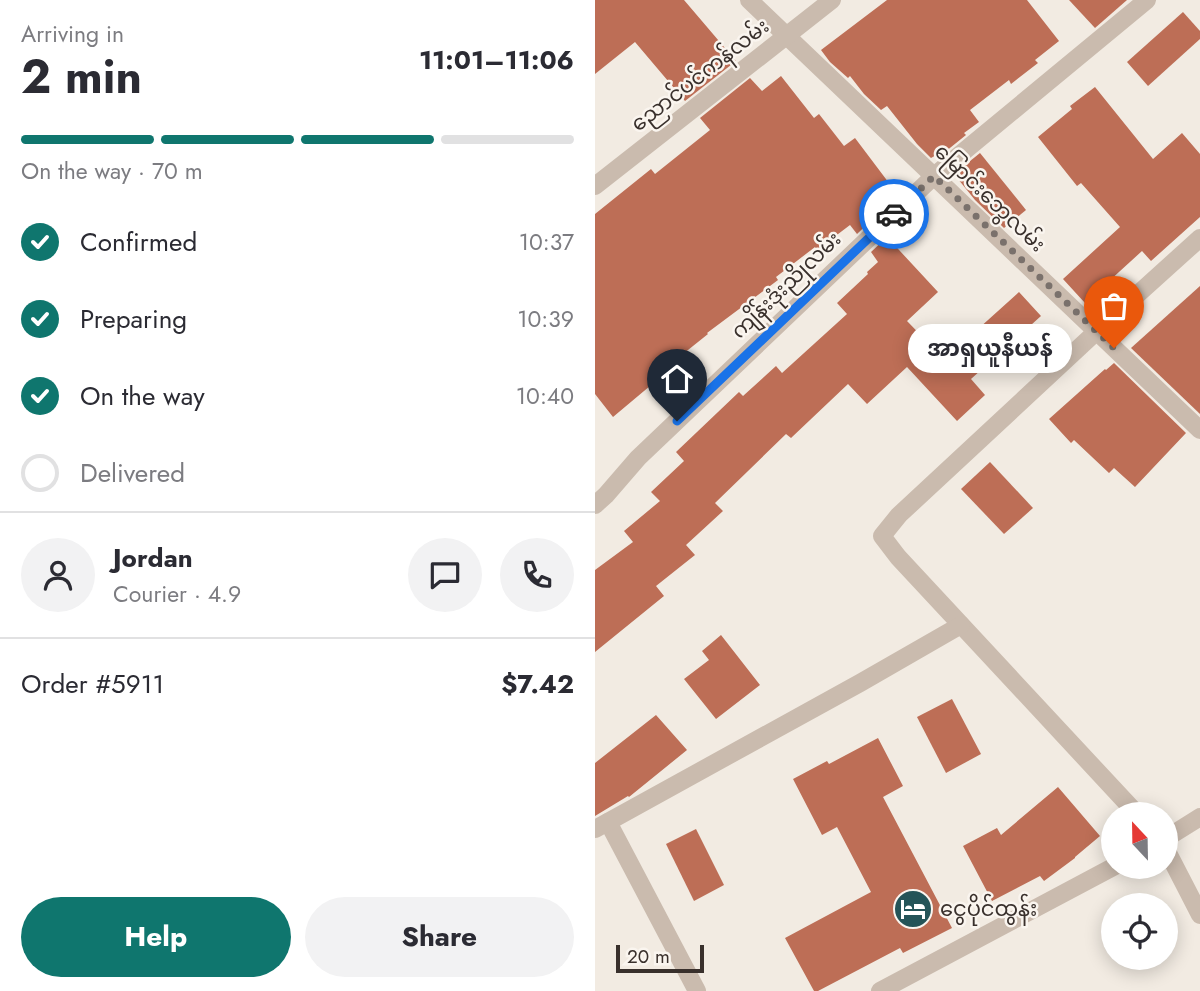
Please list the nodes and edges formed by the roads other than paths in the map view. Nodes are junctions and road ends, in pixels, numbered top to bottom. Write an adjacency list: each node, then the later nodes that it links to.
1 (750, 0): 4 (street, မြောင်းဘွေလမ်း)
2 (832, 0): 4 (street, ညောင်ပင်ကန်လမ်း)
3 (1147, 0): 5 (street, ကျိန်းဒုံးညိုလမ်း)
4 (787, 36): 5 (street, မြောင်းဘွေလမ်း); 6 (street, ညောင်ပင်ကန်လမ်း)
5 (934, 176): 8 (street, မြောင်းဘွေလမ်း); 10 (street, ကျိန်းဒုံးညိုလမ်း)
6 (595, 186)
7 (1200, 239): 8 (street)
8 (1097, 331): 9 (street, မြောင်းဘွေလမ်း); 11 (street)
9 (1200, 430)
10 (595, 505)
11 (961, 625): 12 (street); 14 (street)
12 (1126, 802)
13 (1200, 817): 15 (street)
14 (602, 825): 19 (street)
15 (1178, 831)
16 (1101, 873): 20 (street)
17 (1178, 873): 18 (street)
18 (1200, 915)
19 (698, 991)
20 (880, 991)

